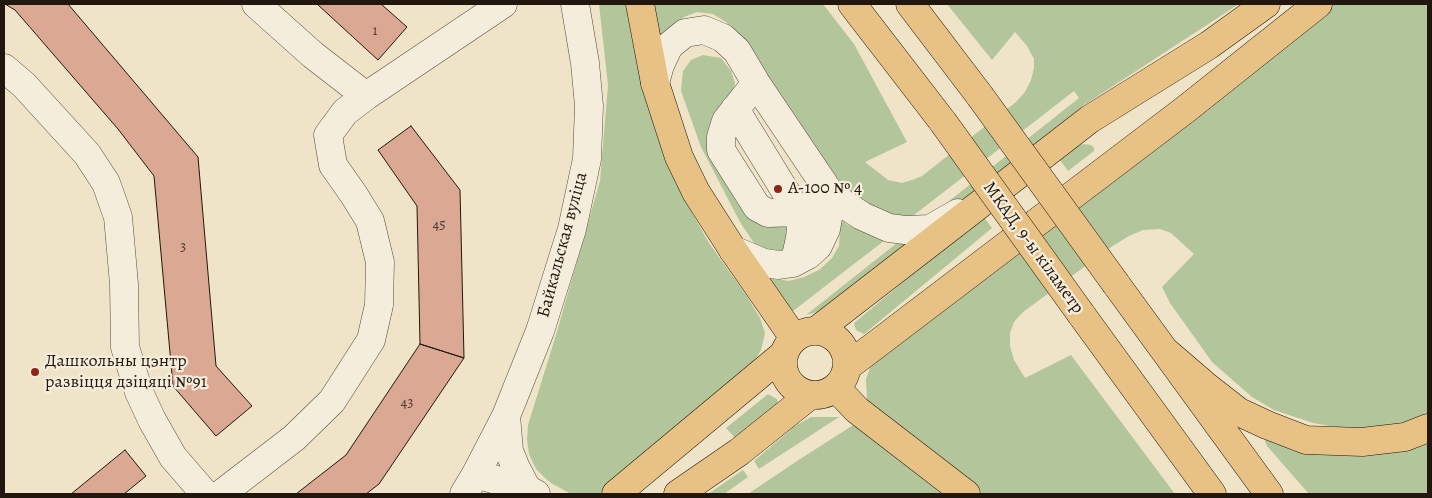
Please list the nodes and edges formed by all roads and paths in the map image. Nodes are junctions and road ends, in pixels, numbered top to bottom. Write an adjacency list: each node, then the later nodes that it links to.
1 (256, 4): 12 (street)
2 (503, 4): 12 (street)
3 (575, 4): 22 (street, Байкальская вуліца)
4 (640, 4): 11 (main road)
5 (852, 4): 31 (main road, МКАД, 9-ы кіламетр, bridge)
6 (910, 4): 19 (main road, bridge)
7 (1266, 4): 13 (main road)
8 (1318, 4): 20 (main road)
9 (4, 68): 26 (street)
10 (756, 83): 11 (street); 14 (street); 15 (street)
11 (655, 84): 16 (main road)
12 (366, 96): 27 (street)
13 (996, 192): 14 (street); 18 (main road)
14 (832, 196): 15 (street); 17 (street)
15 (798, 212): 17 (street)
16 (733, 250): 17 (street); 18 (main road)
17 (792, 263)
18 (798, 341): 20 (main road); 21 (main road); 28 (main road)
19 (1164, 350): 23 (main road); 32 (main road)
20 (842, 377): 21 (main road); 30 (main road)
21 (809, 396): 29 (main road)
22 (506, 416): 24 (street, Байкальская вуліца); 25 (street)
23 (1428, 428)
24 (474, 487): 25 (street, Байкальская вуліца)
25 (532, 492)
26 (205, 494)
27 (221, 494)
28 (616, 494)
29 (678, 494)
30 (966, 494)
31 (1212, 494)
32 (1269, 494)

